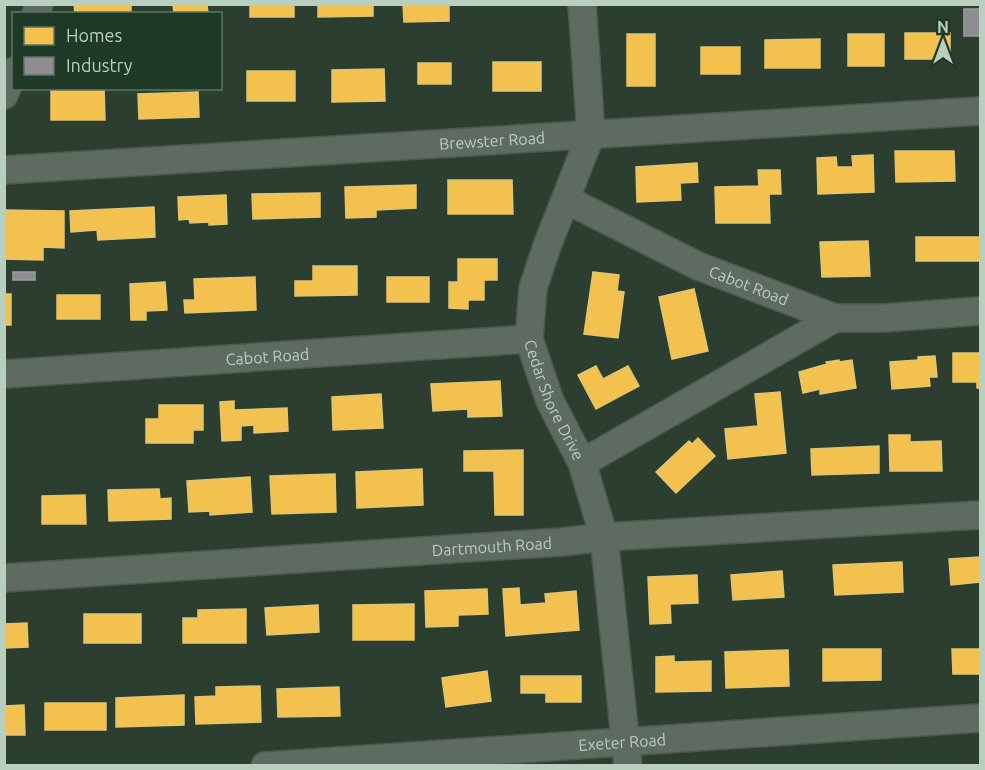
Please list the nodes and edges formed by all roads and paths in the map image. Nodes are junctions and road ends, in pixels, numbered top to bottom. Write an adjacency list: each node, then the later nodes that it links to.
1 (582, 4): 5 (street, Cedar Shore Drive)
2 (12, 76): 3 (street)
3 (4, 95)
4 (981, 111): 5 (street, Brewster Road)
5 (591, 134): 6 (street, Brewster Road); 7 (street, Cedar Shore Drive)
6 (4, 170)
7 (567, 200): 9 (street, Cabot Road); 10 (street, Cedar Shore Drive)
8 (981, 311): 9 (street, Cabot Road)
9 (835, 318): 12 (street, Cabot Road)
10 (529, 339): 11 (street, Cabot Road); 12 (street, Cedar Shore Drive)
11 (4, 374)
12 (582, 463): 14 (street, Cedar Shore Drive)
13 (981, 515): 14 (street, Dartmouth Road)
14 (604, 537): 15 (street, Dartmouth Road); 17 (street, Cedar Shore Drive)
15 (4, 578)
16 (981, 718): 17 (street, Exeter Road)
17 (627, 754): 18 (street, Exeter Road)
18 (265, 765)

